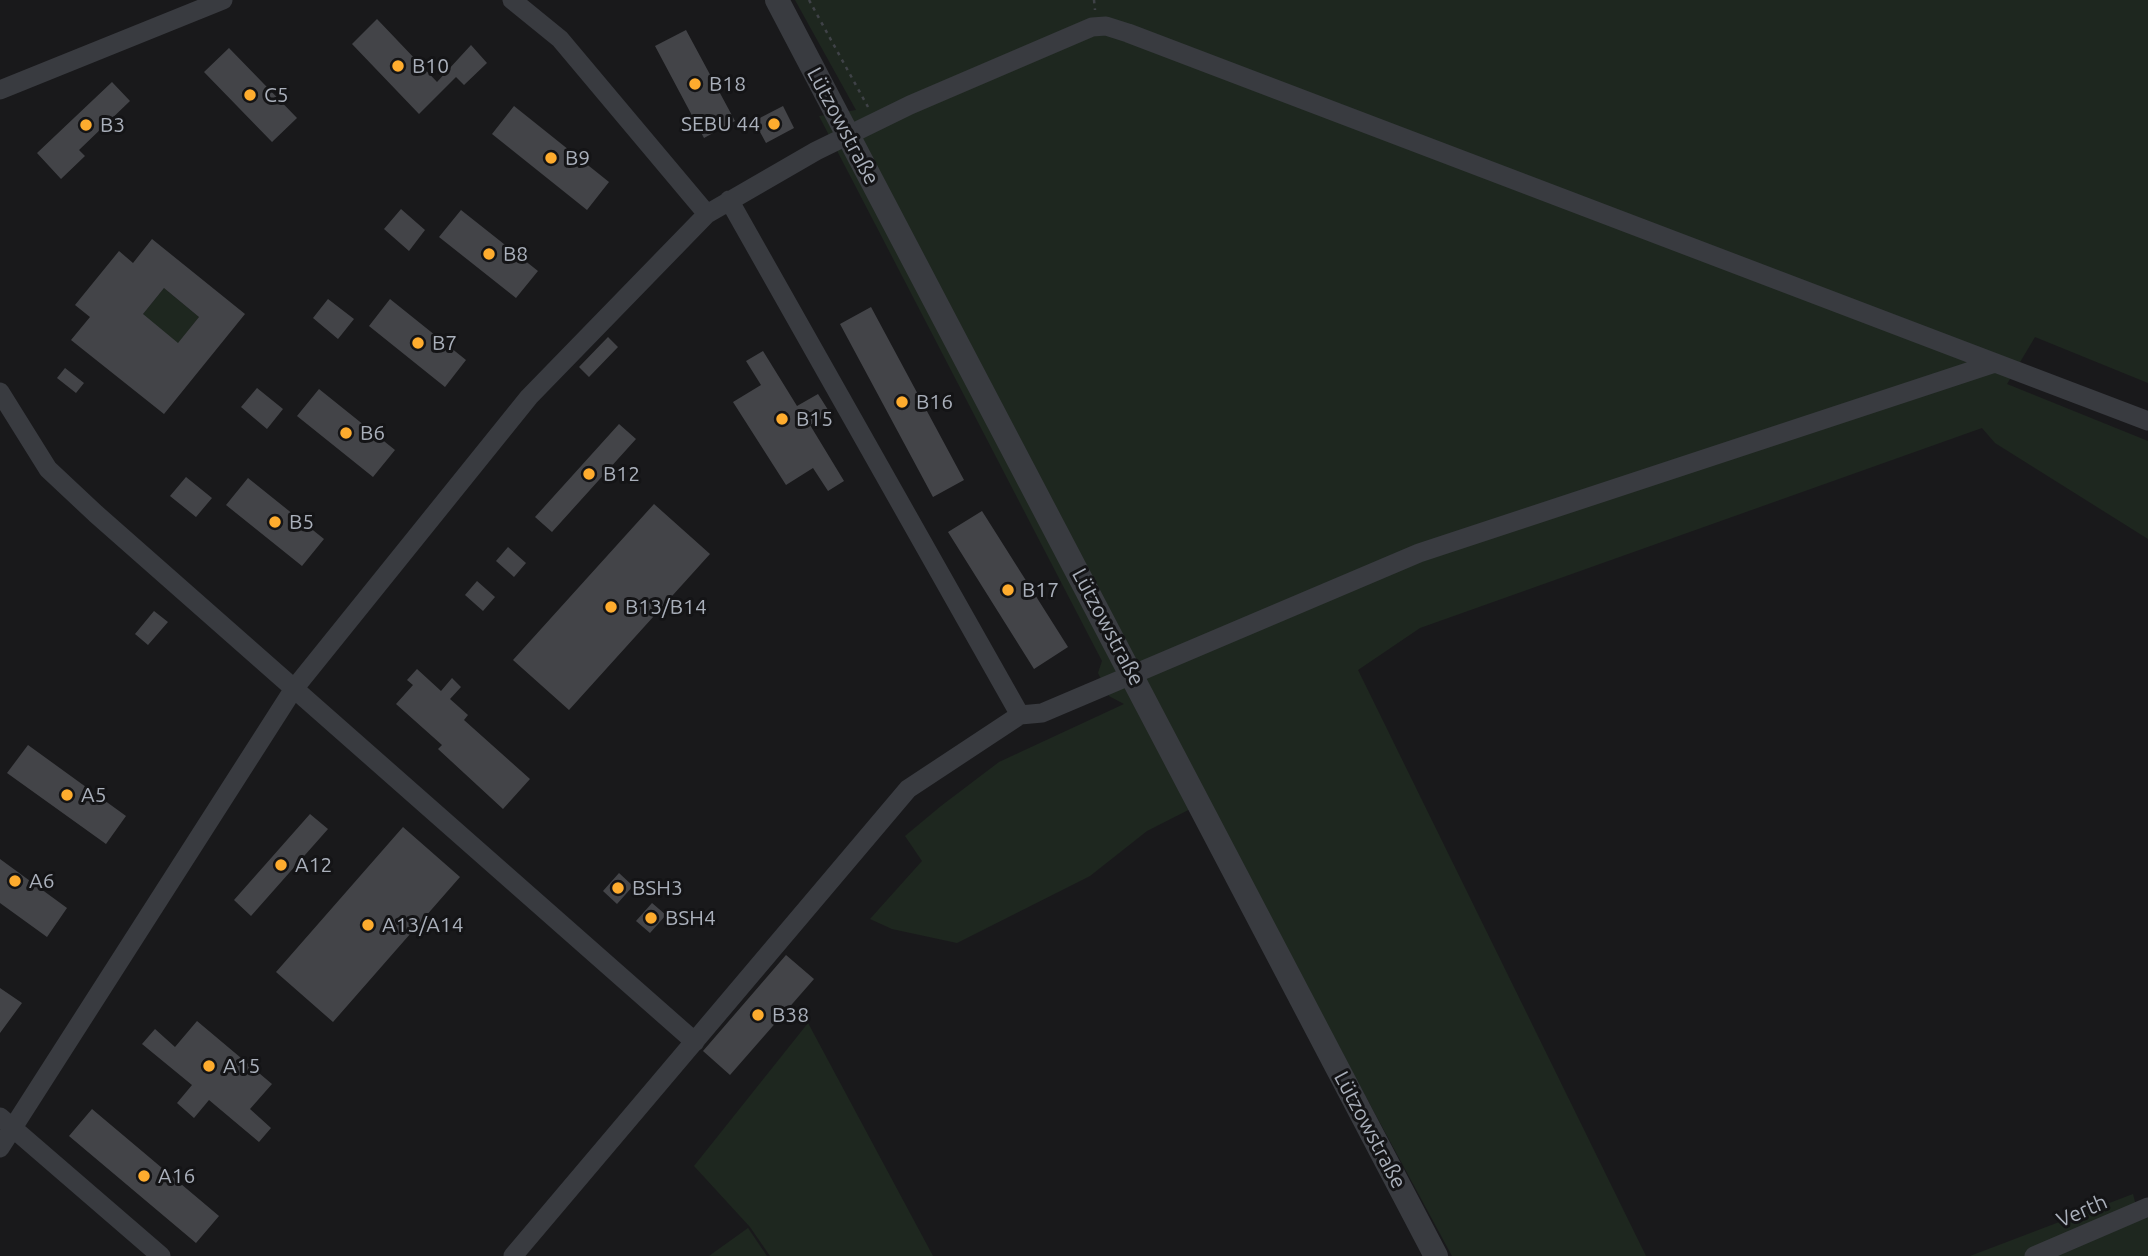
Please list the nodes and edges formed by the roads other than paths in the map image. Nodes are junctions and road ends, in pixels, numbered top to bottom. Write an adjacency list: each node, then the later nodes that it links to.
1 (223, 0): 4 (street)
2 (512, 0): 7 (street)
3 (777, 0): 5 (street, Lützowstraße)
4 (0, 90)
5 (847, 136): 6 (street); 8 (street); 11 (street, Lützowstraße)
6 (729, 200): 7 (street); 13 (street)
7 (707, 214): 12 (street)
8 (1992, 364): 10 (street); 11 (street)
9 (0, 392): 12 (street)
10 (2148, 421)
11 (1132, 673): 13 (street); 20 (street, Lützowstraße)
12 (293, 690): 14 (street); 15 (street)
13 (1020, 715): 14 (street)
14 (695, 1042): 19 (street)
15 (7, 1122): 16 (street); 18 (street)
16 (0, 1148)
17 (2148, 1207): 21 (street, Verth)
18 (162, 1256)
19 (513, 1256)
20 (1436, 1256)
21 (2034, 1256)

